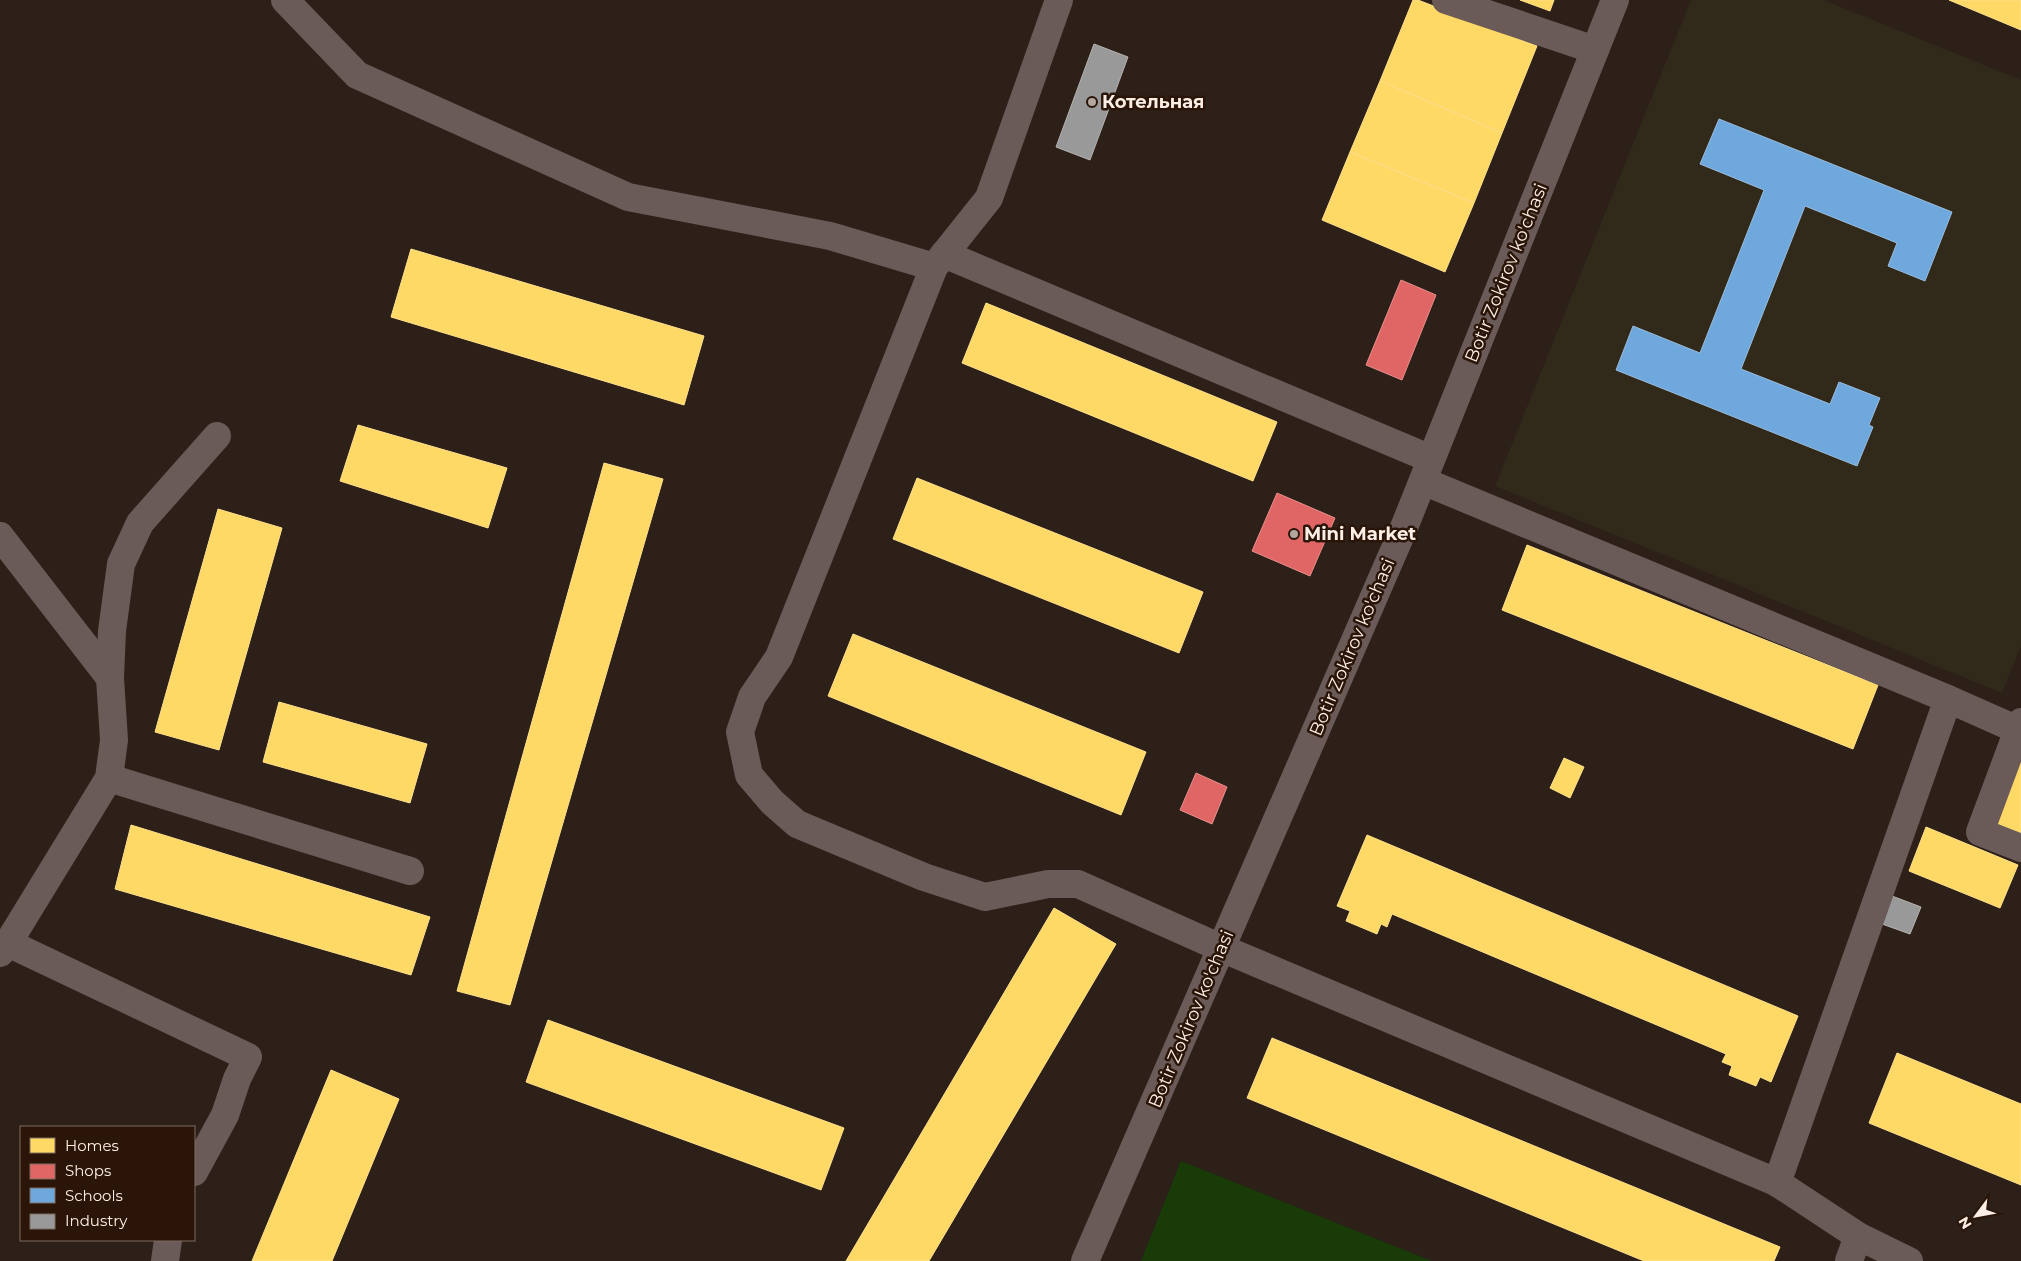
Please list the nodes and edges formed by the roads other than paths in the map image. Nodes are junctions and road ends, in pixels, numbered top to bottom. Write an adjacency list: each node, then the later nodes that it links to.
1 (286, 0): 6 (street)
2 (1059, 0): 6 (street)
3 (1446, 0): 5 (street)
4 (1615, 0): 5 (street, Botir Zokirov ko'chasi)
5 (1595, 50): 8 (street, Botir Zokirov ko'chasi)
6 (939, 261): 8 (street); 17 (street)
7 (217, 436): 10 (street)
8 (1427, 470): 11 (street); 17 (street, Botir Zokirov ko'chasi)
9 (0, 536): 10 (street)
10 (110, 678): 13 (street)
11 (1948, 699): 12 (street); 19 (street)
12 (2019, 726): 14 (street)
13 (109, 778): 15 (street); 16 (street)
14 (2021, 848)
15 (410, 872)
16 (4, 948): 18 (street)
17 (1222, 948): 19 (street); 23 (street, Botir Zokirov ko'chasi)
18 (195, 1170)
19 (1777, 1183): 20 (street)
20 (1858, 1236): 24 (street); 25 (street)
21 (168, 1241): 22 (street)
22 (166, 1261)
23 (1086, 1261)
24 (1849, 1261)
25 (1909, 1261)

